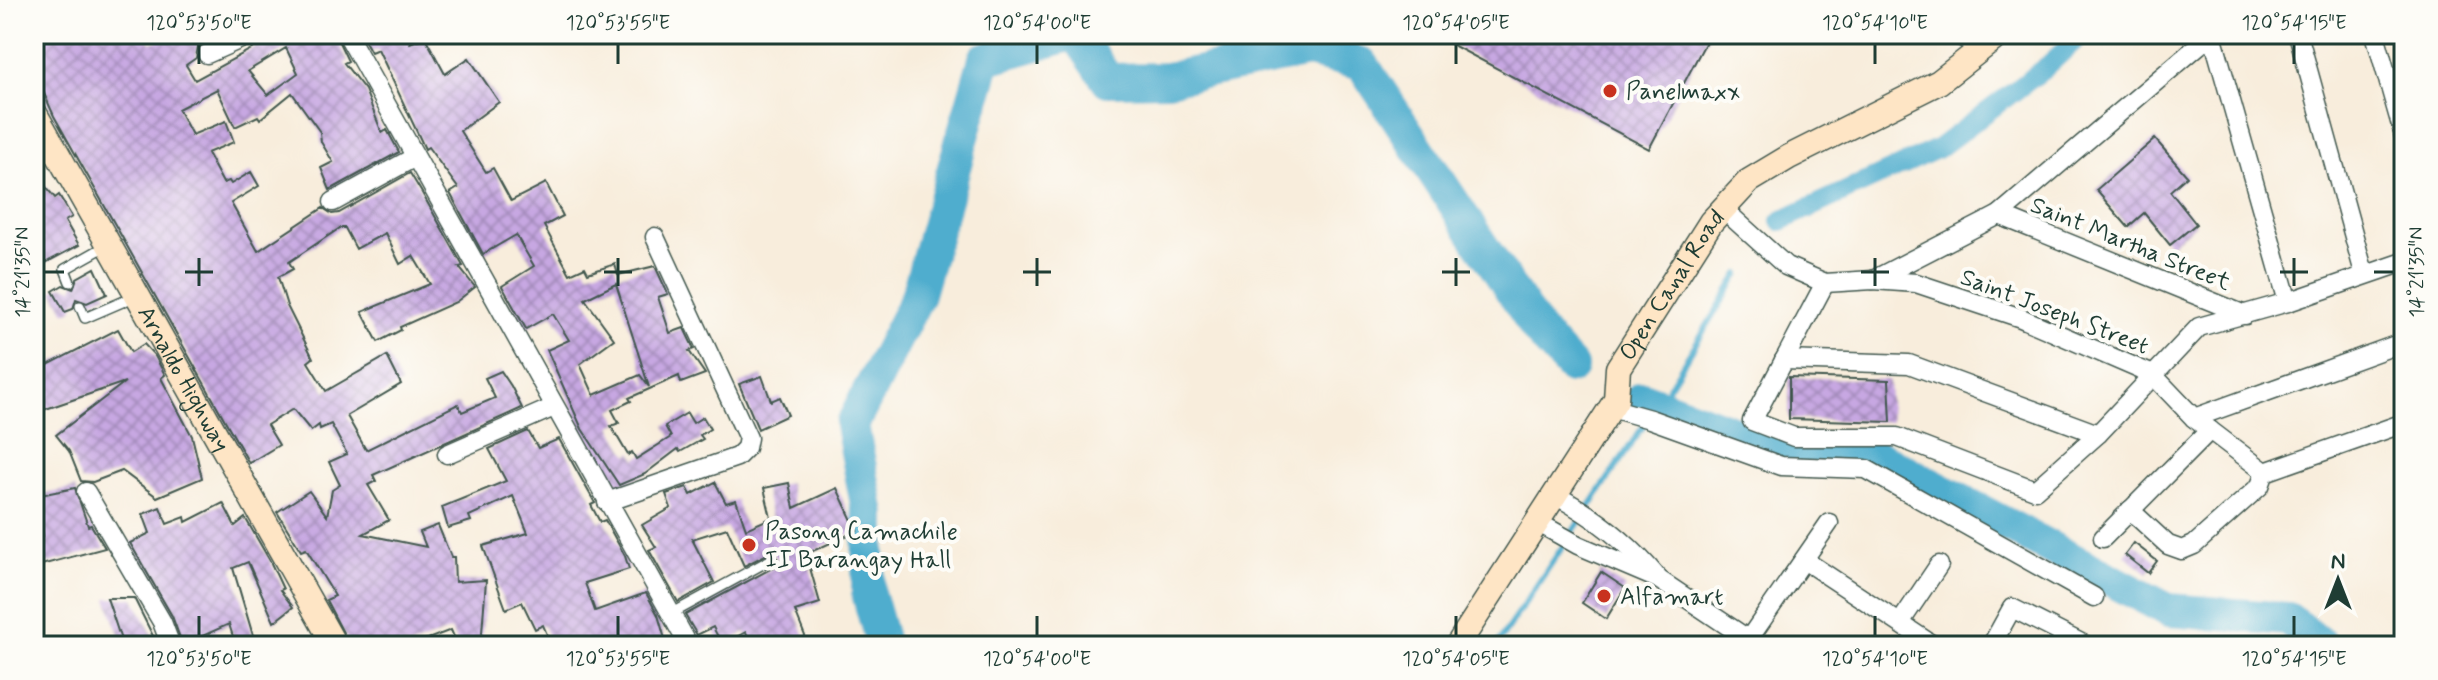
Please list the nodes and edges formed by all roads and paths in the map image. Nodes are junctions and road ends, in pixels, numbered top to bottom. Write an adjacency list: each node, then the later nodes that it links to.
1 (252, 34): 8 (street)
2 (347, 34): 11 (street)
3 (1956, 34): 7 (street)
4 (2212, 34): 14 (street); 23 (street)
5 (2298, 34): 18 (street)
6 (2375, 34): 10 (street)
7 (1992, 41): 13 (main road, Open Canal Road)
8 (207, 54)
9 (34, 112): 16 (main road, Arnaldo Highway)
10 (2404, 136)
11 (415, 157): 12 (street); 29 (street)
12 (333, 202)
13 (1722, 208): 21 (street, Saint Joseph Street); 30 (main road, Open Canal Road)
14 (1999, 215): 19 (street); 25 (street, Saint Martha Street)
15 (655, 237): 39 (street)
16 (109, 244): 20 (lane); 22 (main road, Arnaldo Highway)
17 (2404, 262): 18 (street)
18 (2364, 273): 23 (street)
19 (1873, 280): 21 (street, Saint Joseph Street); 28 (street, Saint Joseph Street)
20 (70, 282)
21 (1825, 283): 27 (street)
22 (136, 295): 24 (lane); 55 (main road, Arnaldo Highway)
23 (2288, 302): 25 (street)
24 (80, 306)
25 (2245, 315): 28 (street)
26 (2404, 342): 31 (street)
27 (1784, 360): 34 (street); 34 (street)
28 (2153, 375): 31 (street, Saint Joseph Street); 34 (street)
29 (554, 407): 35 (street); 39 (street)
30 (1611, 408): 38 (main road, Open Canal Road); 50 (street)
31 (2194, 418): 33 (street, Saint Joseph Street)
32 (2404, 423): 36 (street)
33 (2210, 430): 36 (street, Saint Joseph Street); 40 (street)
34 (2098, 434)
35 (447, 454)
36 (2265, 472): 40 (street)
37 (86, 492): 54 (street)
38 (1555, 495): 41 (main road, Open Canal Road); 43 (street)
39 (607, 502): 51 (street)
40 (2130, 510): 44 (street)
41 (1537, 522): 45 (street); 57 (main road, Open Canal Road)
42 (1829, 523): 47 (street)
43 (1619, 538): 45 (lane); 49 (street)
44 (2103, 538)
45 (1607, 558): 49 (street)
46 (772, 559): 51 (lane)
47 (1804, 560): 52 (street); 53 (street)
48 (1939, 565): 52 (street)
49 (1658, 579): 53 (street)
50 (2094, 597)
51 (671, 614): 56 (street)
52 (1900, 623): 58 (street)
53 (1750, 644)
54 (171, 646)
55 (335, 646)
56 (689, 646)
57 (1457, 646)
58 (1934, 646)
59 (1991, 646): 60 (street)
60 (2087, 646)

